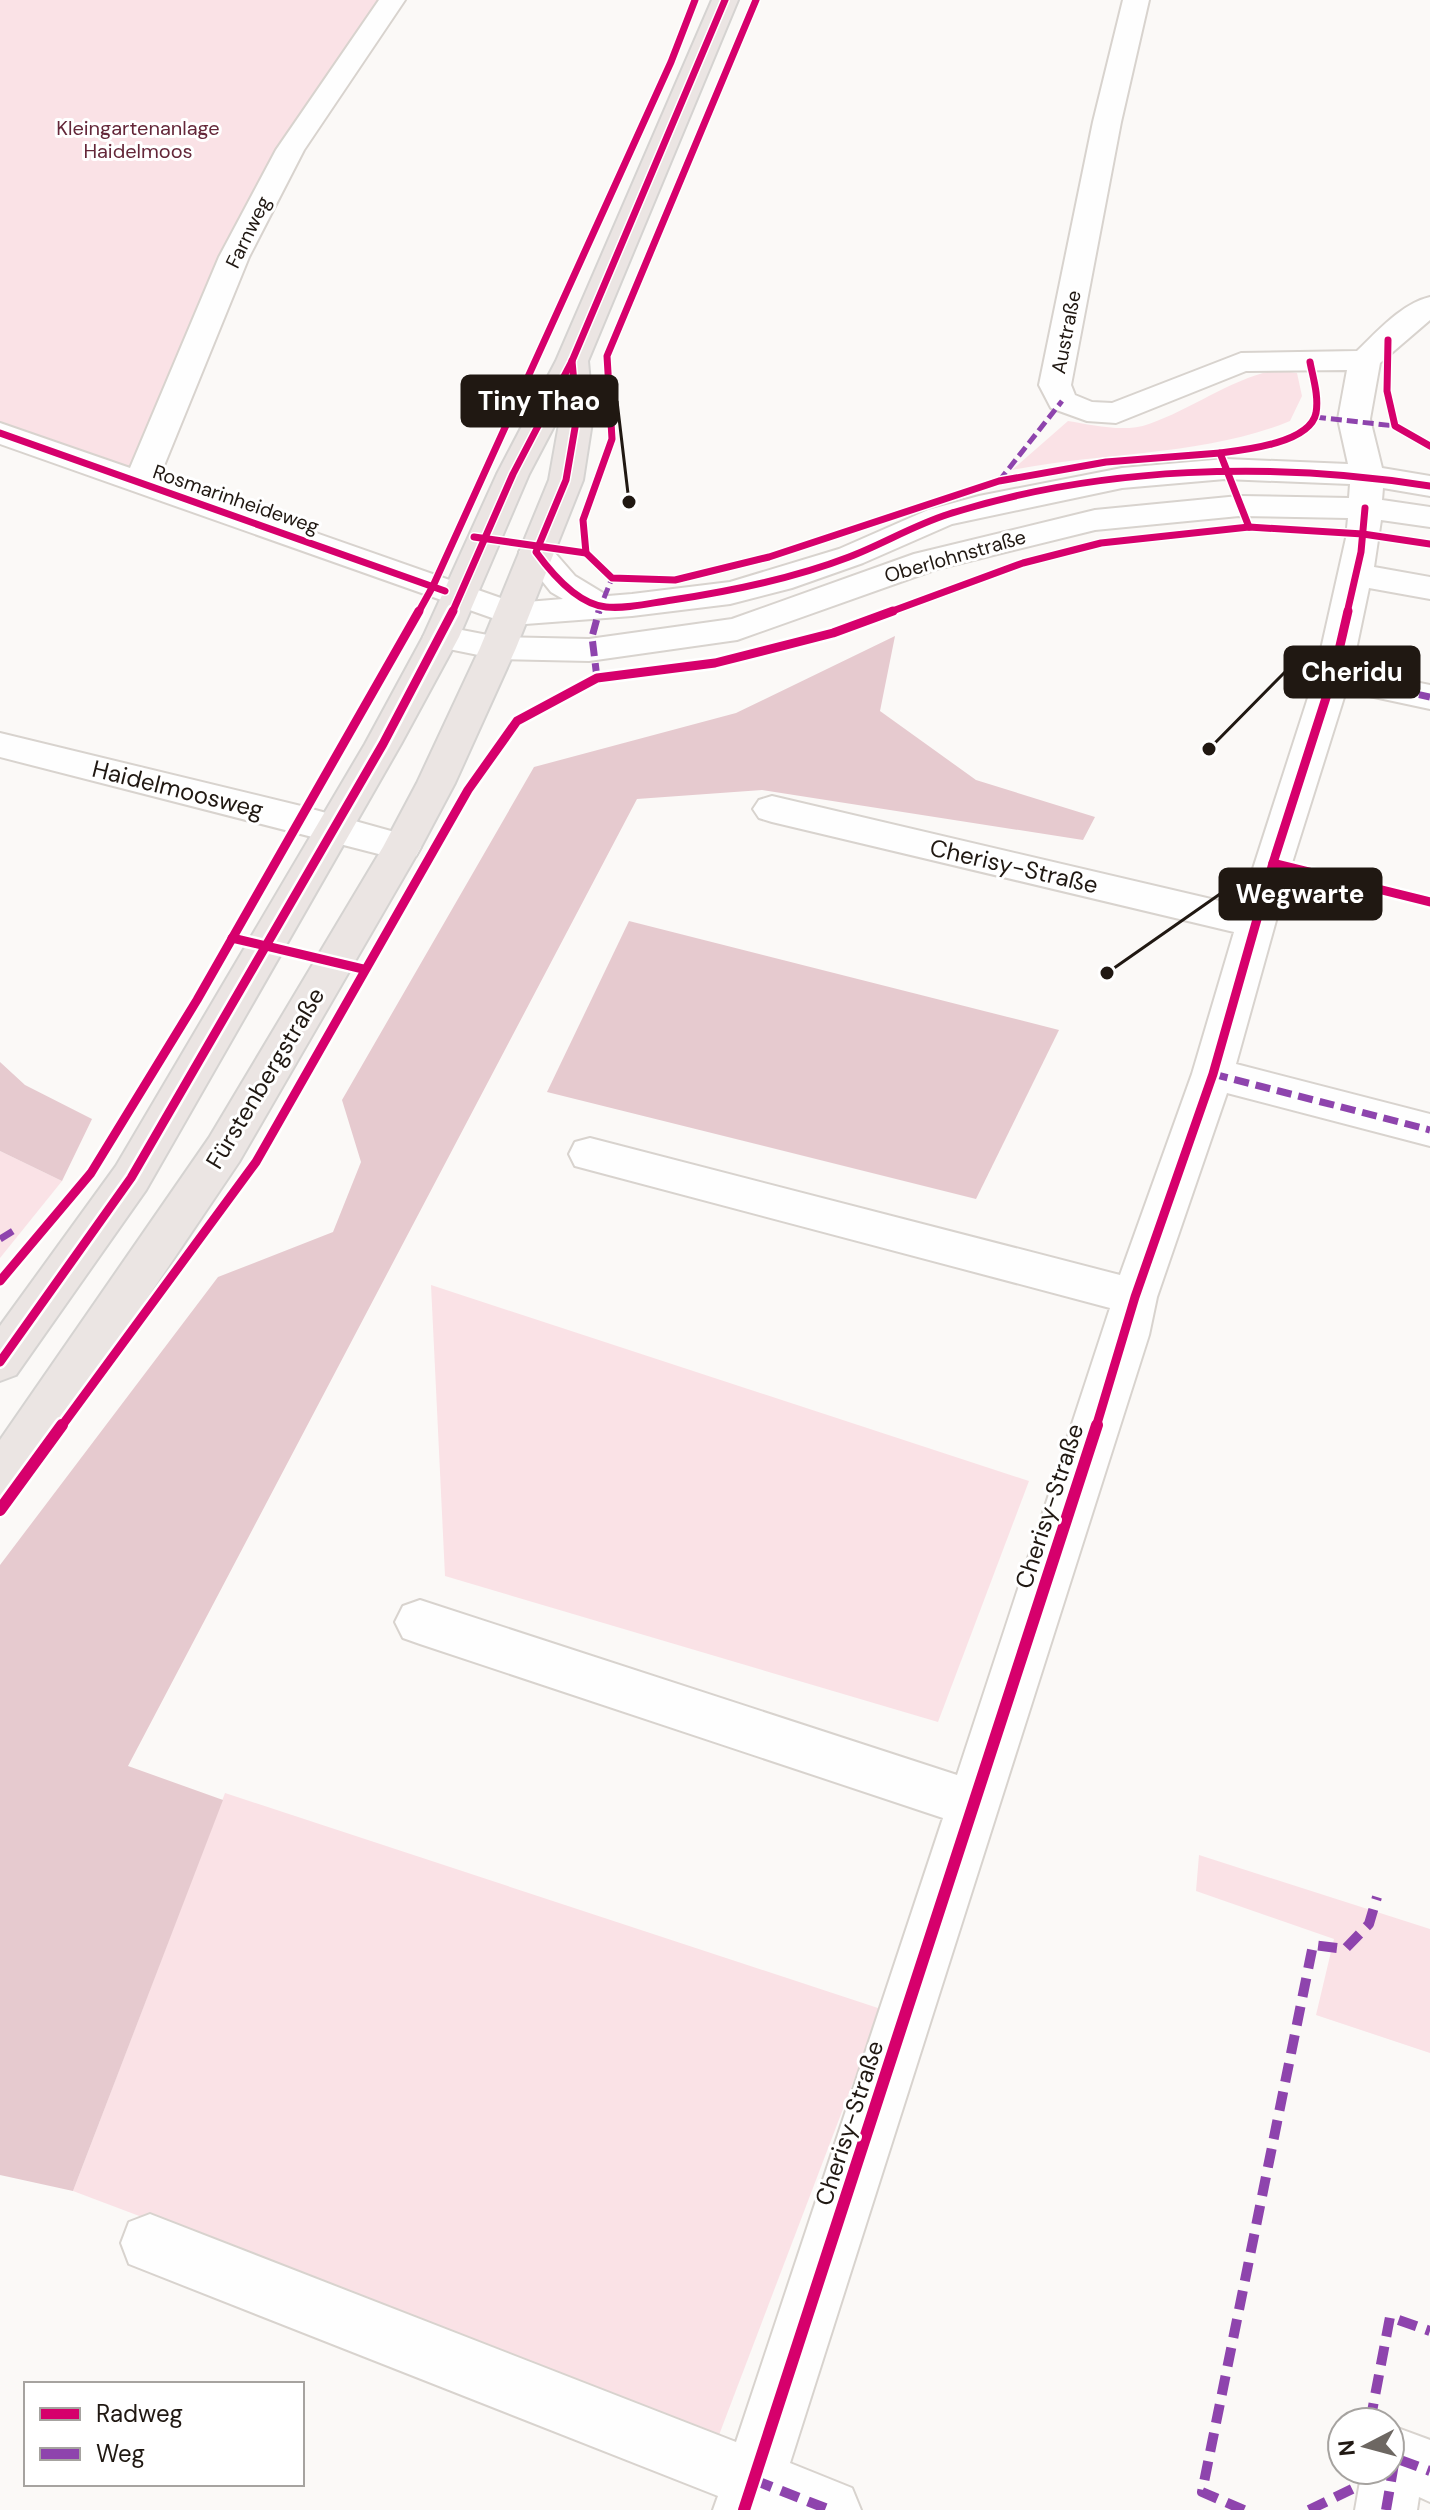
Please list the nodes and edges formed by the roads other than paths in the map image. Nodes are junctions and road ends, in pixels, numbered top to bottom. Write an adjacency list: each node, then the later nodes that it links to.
1 (392, 0): 8 (street, Farnweg)
2 (725, 0): 6 (main road)
3 (1136, 0): 5 (street, Austraße)
4 (1430, 306): 5 (street)
5 (1365, 360): 10 (street)
6 (572, 361): 12 (main road, Fürstenbergstraße); 15 (main road)
7 (0, 433): 8 (street, Rosmarinheideweg)
8 (140, 484): 15 (street, Rosmarinheideweg)
9 (1430, 486): 10 (street, Oberlohnstraße)
10 (1366, 492): 11 (street, Oberlohnstraße); 13 (street, Cherisy-Straße); 16 (street, Oberlohnstraße); 19 (street, Oberlohnstraße)
11 (1430, 517)
12 (536, 552): 16 (street); 17 (main road, Fürstenbergstraße)
13 (1356, 575): 14 (street); 20 (street, Cherisy-Straße)
14 (1430, 588)
15 (461, 596): 17 (street, Oberlohnstraße); 18 (main road)
16 (601, 607): 17 (street, Oberlohnstraße)
17 (512, 614): 19 (main road, Fürstenbergstraße)
18 (441, 637): 19 (street, Oberlohnstraße); 24 (main road)
19 (498, 648): 25 (main road, Fürstenbergstraße)
20 (1333, 676): 21 (street); 26 (street, Cherisy-Straße)
21 (1430, 697)
22 (0, 745): 24 (street, Haidelmoosweg)
23 (772, 809): 26 (street, Cherisy-Straße)
24 (334, 828): 25 (street, Haidelmoosweg); 31 (main road)
25 (402, 847): 32 (main road, Fürstenbergstraße)
26 (1256, 923): 27 (street, Cherisy-Straße)
27 (1213, 1074): 28 (street); 30 (street, Cherisy-Straße)
28 (1430, 1130)
29 (590, 1154): 30 (street)
30 (1135, 1297): 34 (street, Cherisy-Straße)
31 (0, 1362)
32 (0, 1477)
33 (420, 1622): 34 (street)
34 (973, 1804): 37 (street, Cherisy-Straße)
35 (150, 2243): 37 (street)
36 (1430, 2471): 39 (street)
37 (749, 2495): 38 (street)
38 (830, 2510)
39 (1386, 2510)

